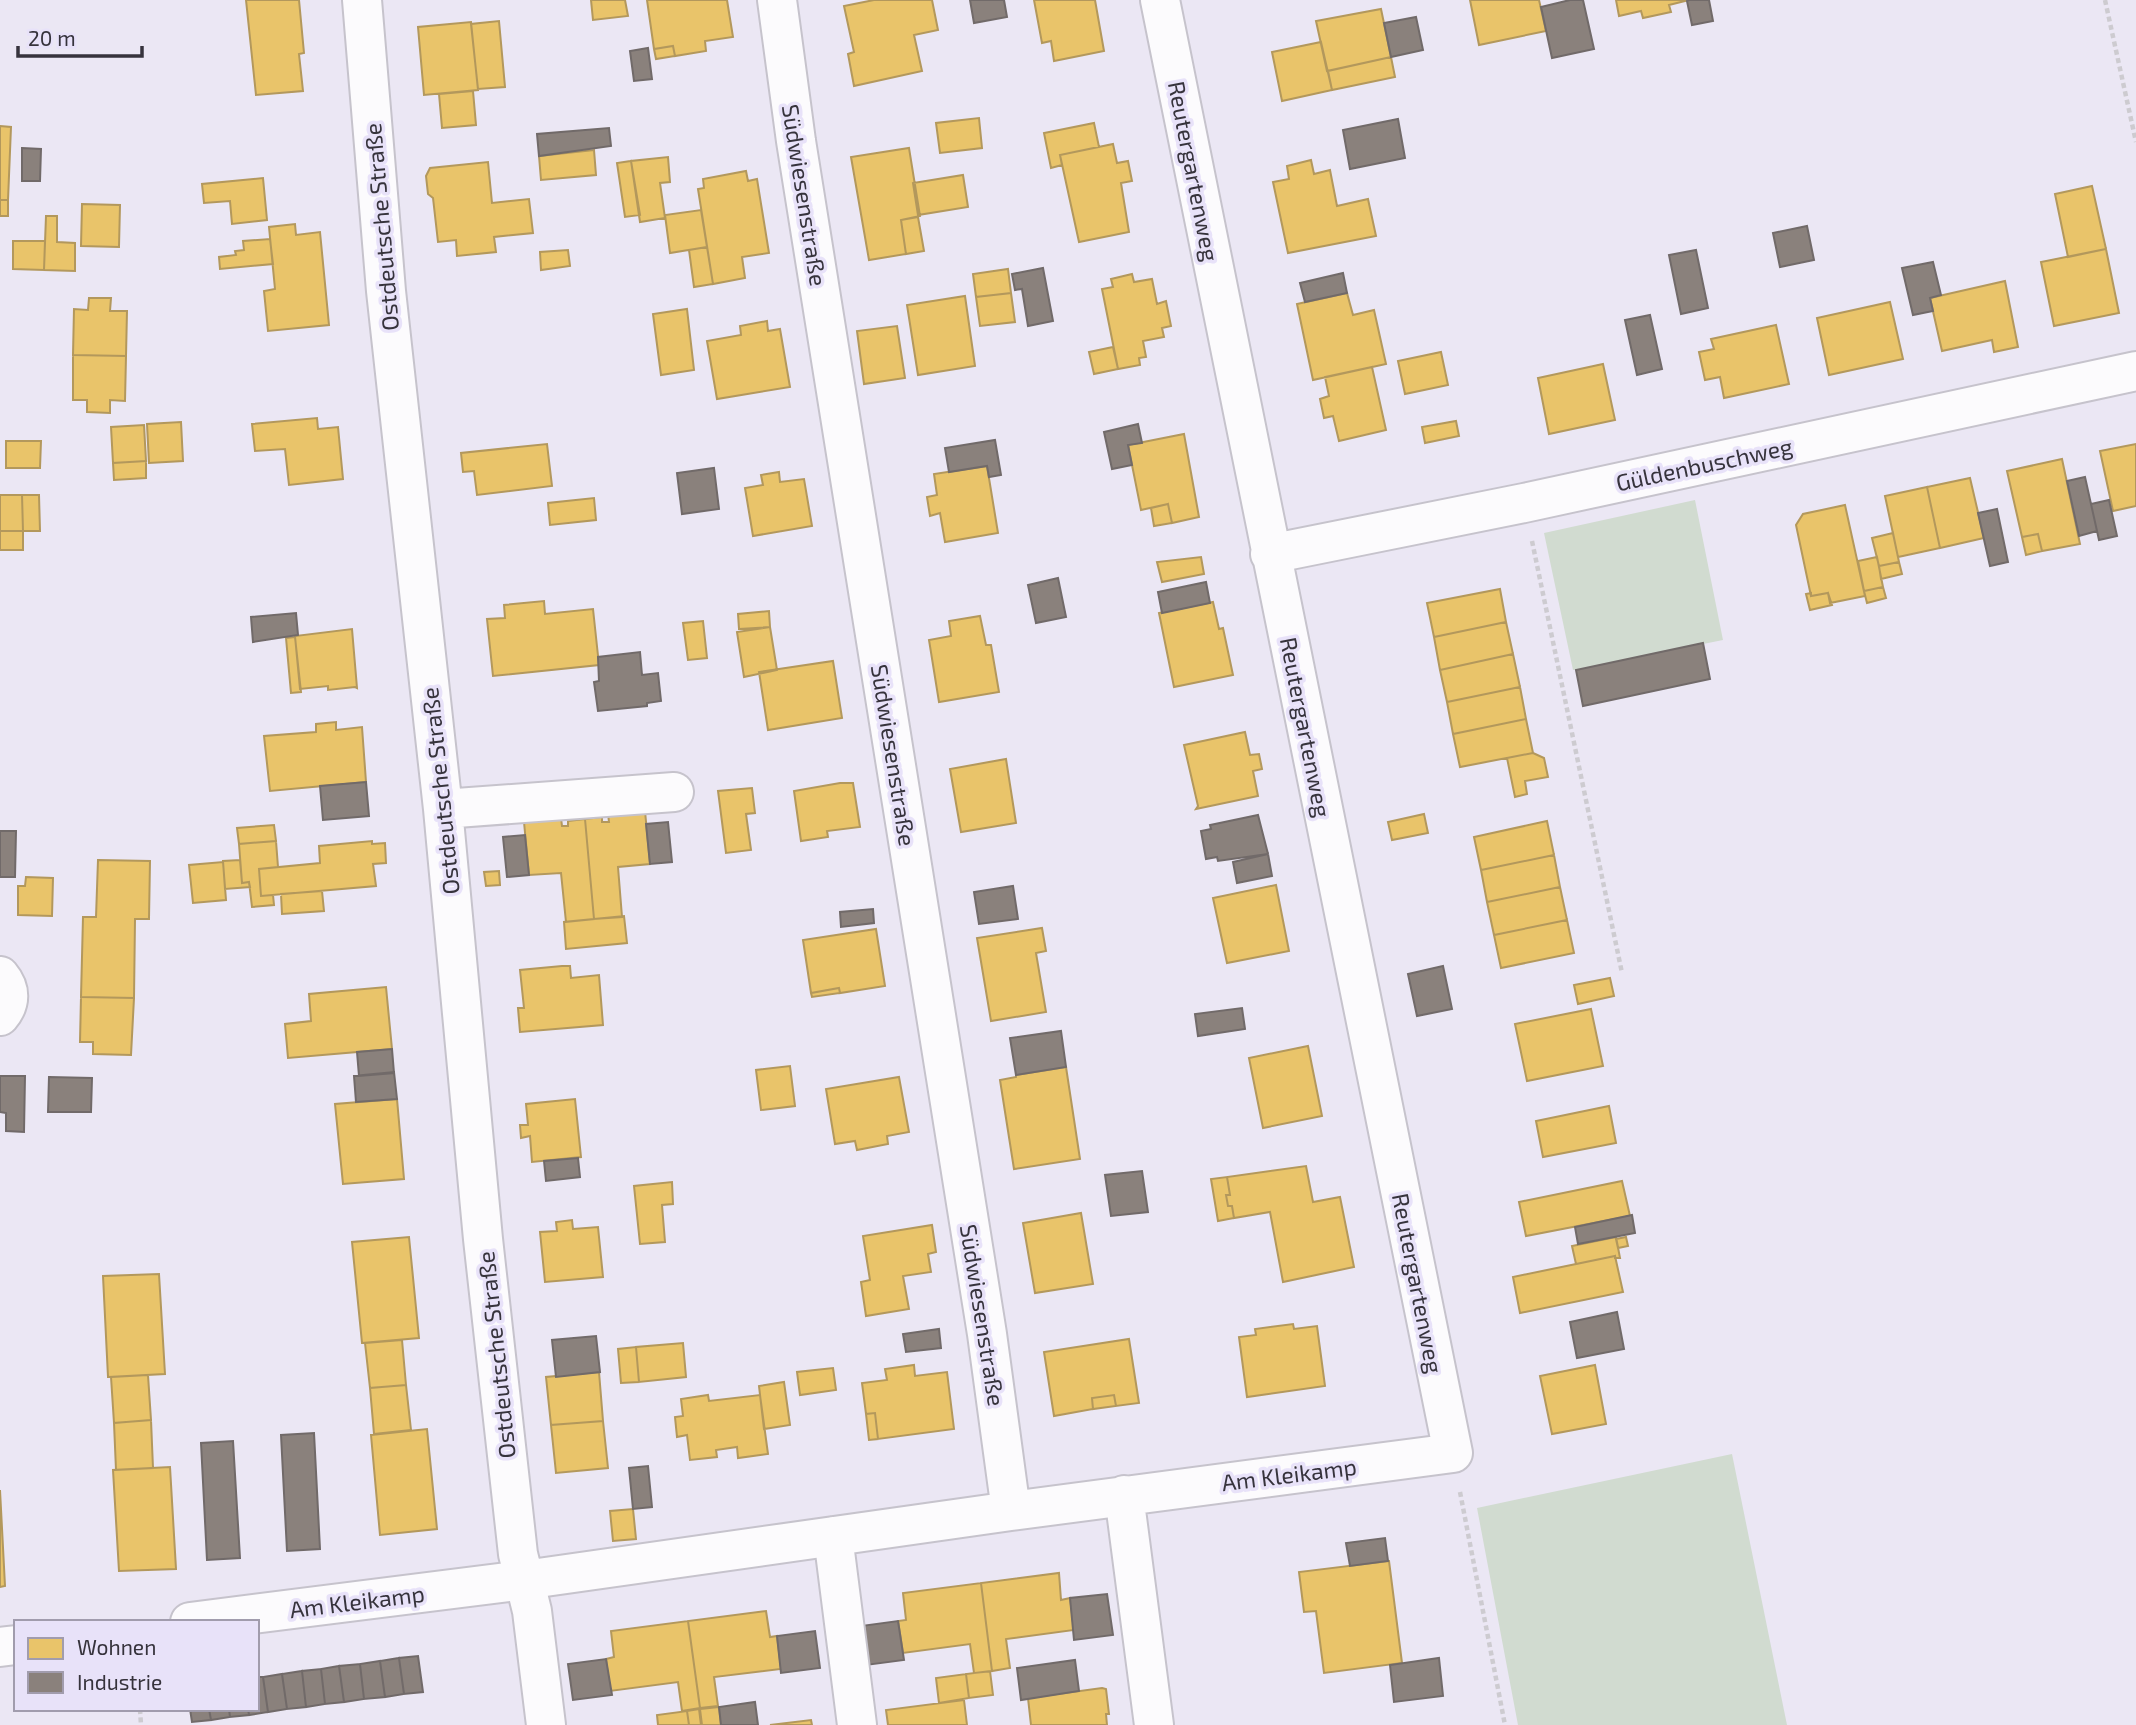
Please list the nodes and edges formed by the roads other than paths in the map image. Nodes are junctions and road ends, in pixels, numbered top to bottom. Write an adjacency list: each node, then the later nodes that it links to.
1 (362, 0): 7 (street, Ostdeutsche Straße)
2 (777, 0): 12 (street, Südwiesenstraße)
3 (1160, 0): 5 (street, Reutergartenweg)
4 (2136, 371): 5 (street, Güldenbuschweg)
5 (1270, 554): 10 (street, Reutergartenweg)
6 (674, 792): 7 (street)
7 (443, 809): 14 (street, Ostdeutsche Straße)
8 (0, 976): 9 (street)
9 (0, 1016)
10 (1453, 1453): 11 (street, Am Kleikamp)
11 (1124, 1495): 12 (street, Am Kleikamp); 18 (street)
12 (1011, 1511): 13 (street, Am Kleikamp)
13 (832, 1536): 14 (street, Am Kleikamp); 17 (street)
14 (524, 1580): 15 (street, Am Kleikamp); 16 (street)
15 (206, 1620)
16 (546, 1725)
17 (858, 1725)
18 (1154, 1725)

